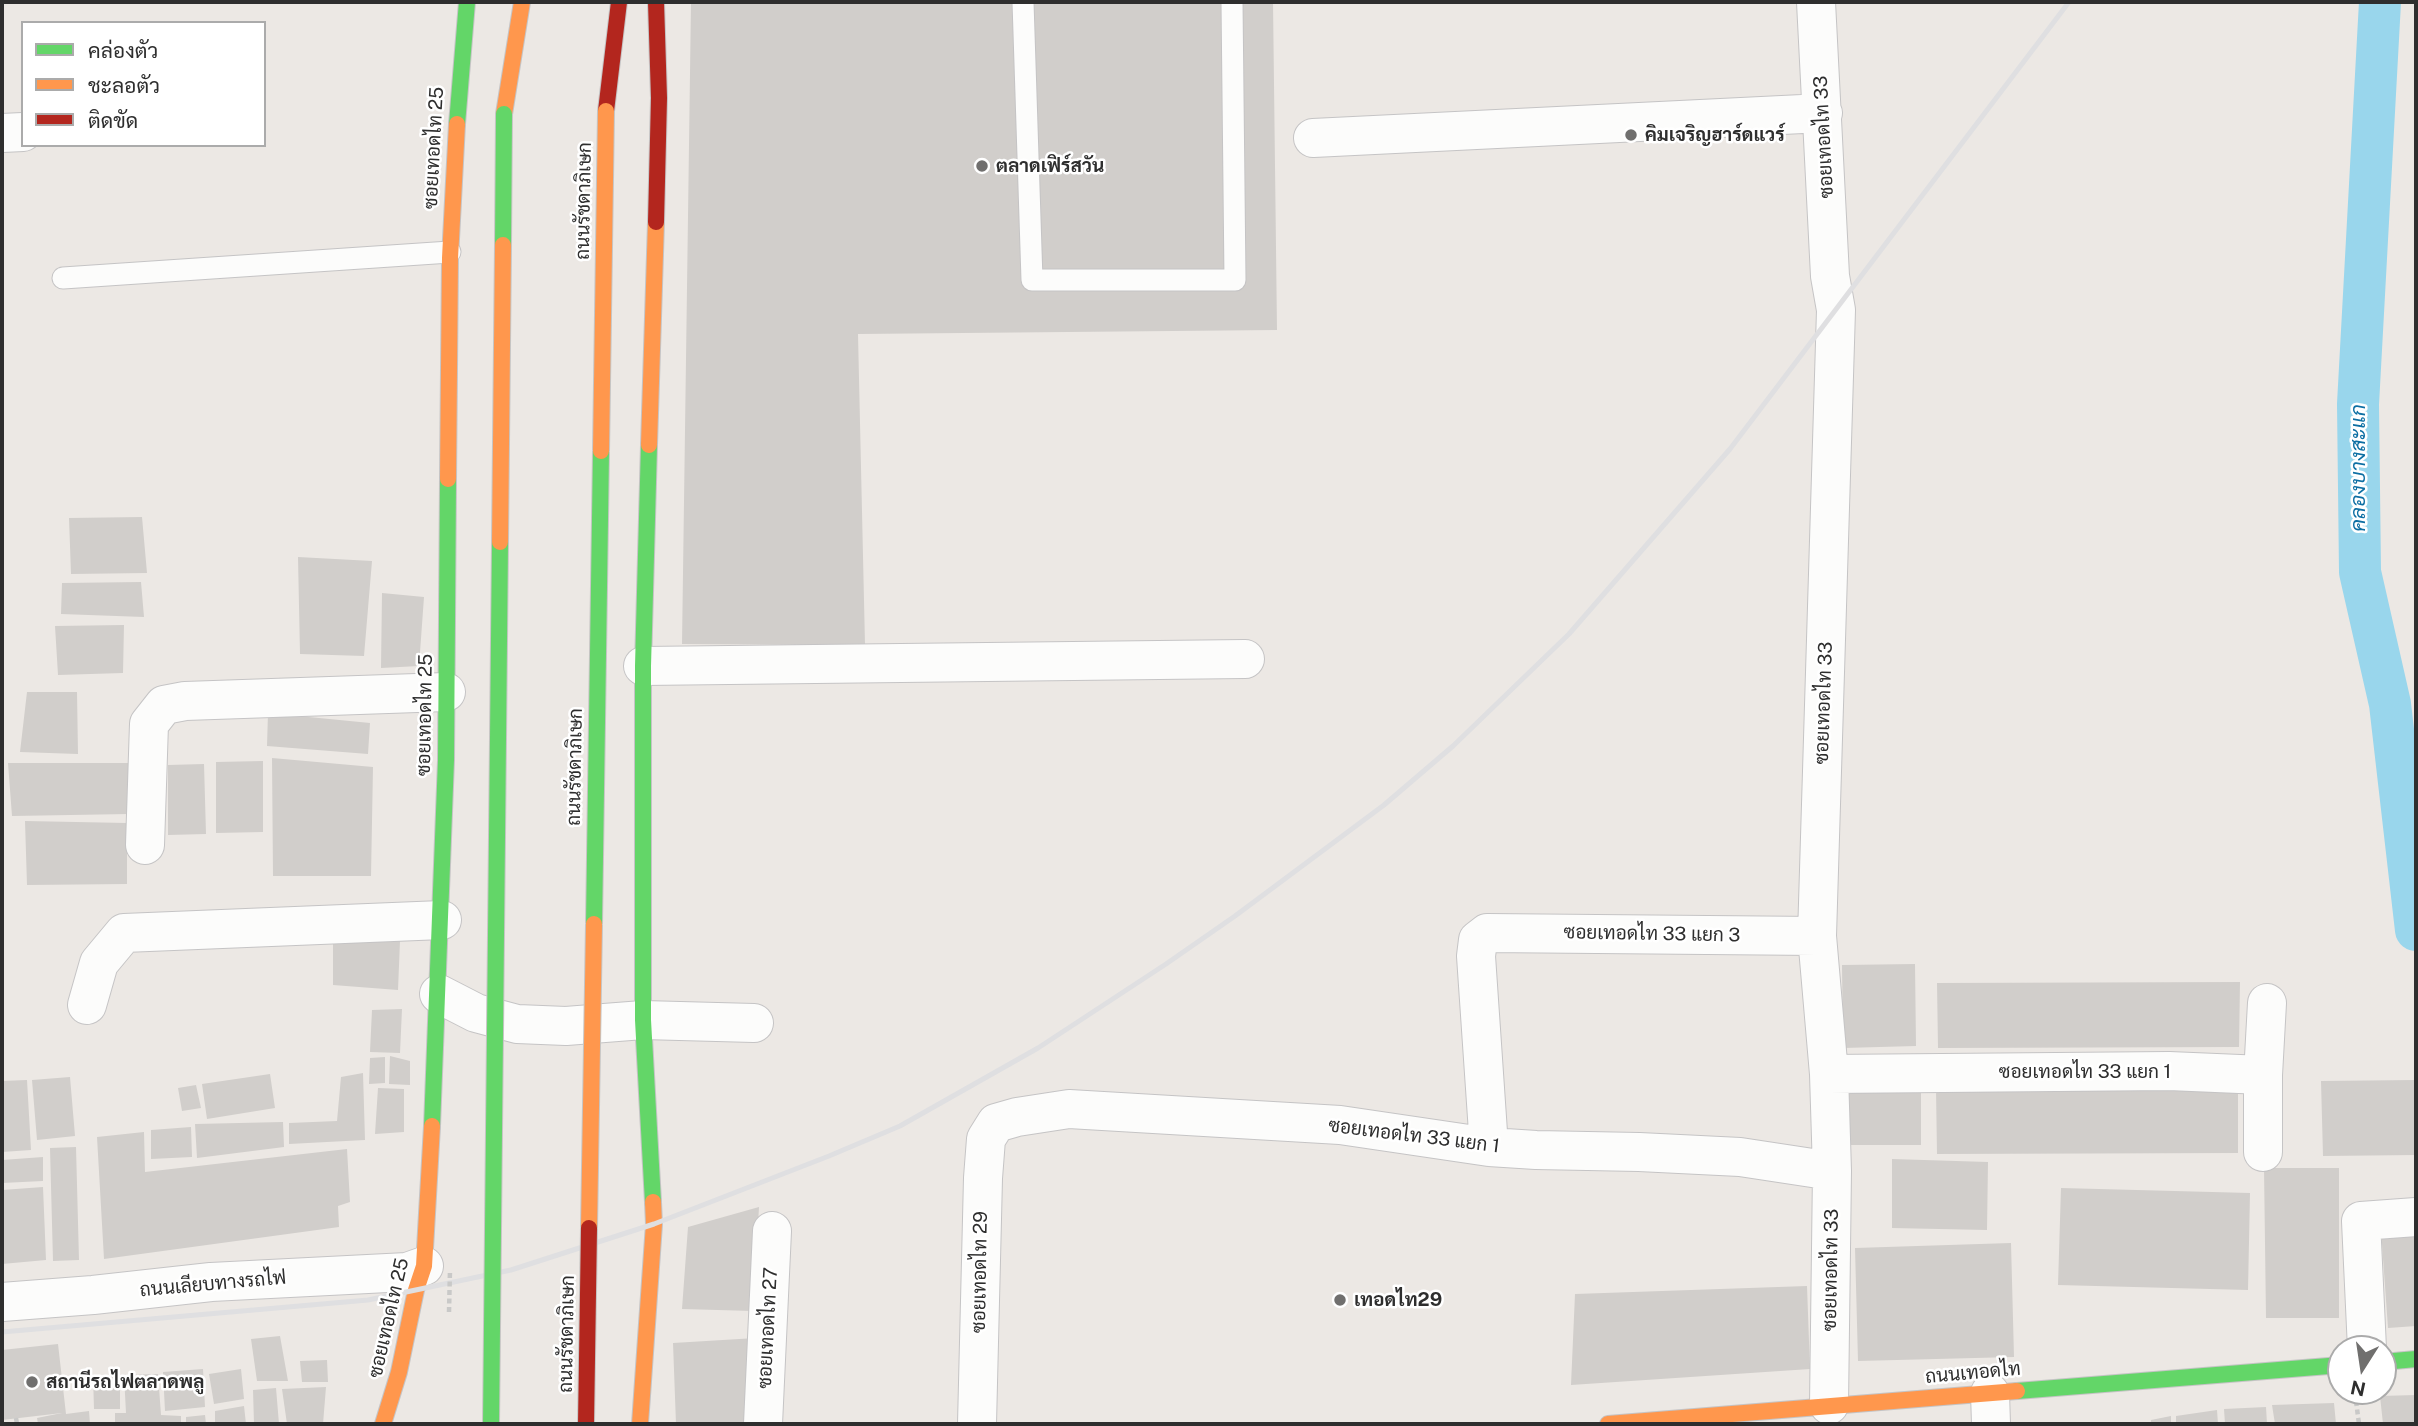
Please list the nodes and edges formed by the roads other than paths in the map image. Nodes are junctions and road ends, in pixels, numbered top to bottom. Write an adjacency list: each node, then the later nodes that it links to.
1 (467, 2): 16 (main road, ซอยเทอดไท 25)
2 (522, 2): 12 (main road)
3 (619, 2): 10 (main road, ถนนรัชดาภิเษก)
4 (656, 2): 19 (main road)
5 (1023, 2): 6 (lane)
6 (1232, 2)
7 (1816, 2): 11 (street, ซอยเทอดไท 33)
8 (501, 27): 12 (main road)
9 (598, 37): 10 (main road, ถนนรัชดาภิเษก)
10 (606, 111): 48 (main road, ถนนรัชดาภิเษก, bridge)
11 (1823, 113): 15 (street); 23 (street, ซอยเทอดไท 33)
12 (504, 114): 47 (main road, bridge)
13 (21, 132): 14 (street)
14 (2, 133)
15 (1313, 138)
16 (450, 252): 17 (lane); 20 (main road, ซอยเทอดไท 25)
17 (62, 278)
18 (1245, 659): 19 (street)
19 (643, 666): 27 (main road)
20 (446, 692): 21 (street); 22 (main road, ซอยเทอดไท 25)
21 (145, 845)
22 (442, 920): 24 (main road, ซอยเทอดไท 25); 26 (street)
23 (1817, 936): 29 (street, ซอยเทอดไท 33); 32 (street, ซอยเทอดไท 33 แยก 3)
24 (439, 994): 27 (street); 37 (main road, ซอยเทอดไท 25)
25 (2267, 1003): 30 (street)
26 (87, 1005)
27 (643, 1020): 28 (street); 49 (main road)
28 (754, 1023)
29 (1829, 1074): 30 (street, ซอยเทอดไท 33 แยก 1); 34 (street, ซอยเทอดไท 33)
30 (2263, 1075): 33 (street)
31 (996, 1123): 32 (street, ซอยเทอดไท 33 แยก 1); 51 (street, ซอยเทอดไท 29)
32 (1489, 1147): 34 (street, ซอยเทอดไท 33 แยก 1)
33 (2263, 1152)
34 (1832, 1171): 43 (street, ซอยเทอดไท 33)
35 (2416, 1217): 39 (street)
36 (772, 1231): 50 (street, ซอยเทอดไท 27)
37 (425, 1266): 38 (street, ถนนเลียบทางรถไฟ); 46 (main road, ซอยเทอดไท 25)
38 (2, 1302)
39 (2366, 1335)
40 (2416, 1359): 41 (main road)
41 (2397, 1361)
42 (2327, 1367): 44 (main road, ถนนเทอดไท)
43 (1829, 1405): 44 (main road, ถนนเทอดไท); 45 (main road, ถนนเทอดไท)
44 (1991, 1408)
45 (1713, 1420): 52 (main road, ถนนเทอดไท)
46 (383, 1424)
47 (491, 1424)
48 (586, 1424)
49 (640, 1424)
50 (764, 1424)
51 (977, 1424)
52 (1608, 1424)

